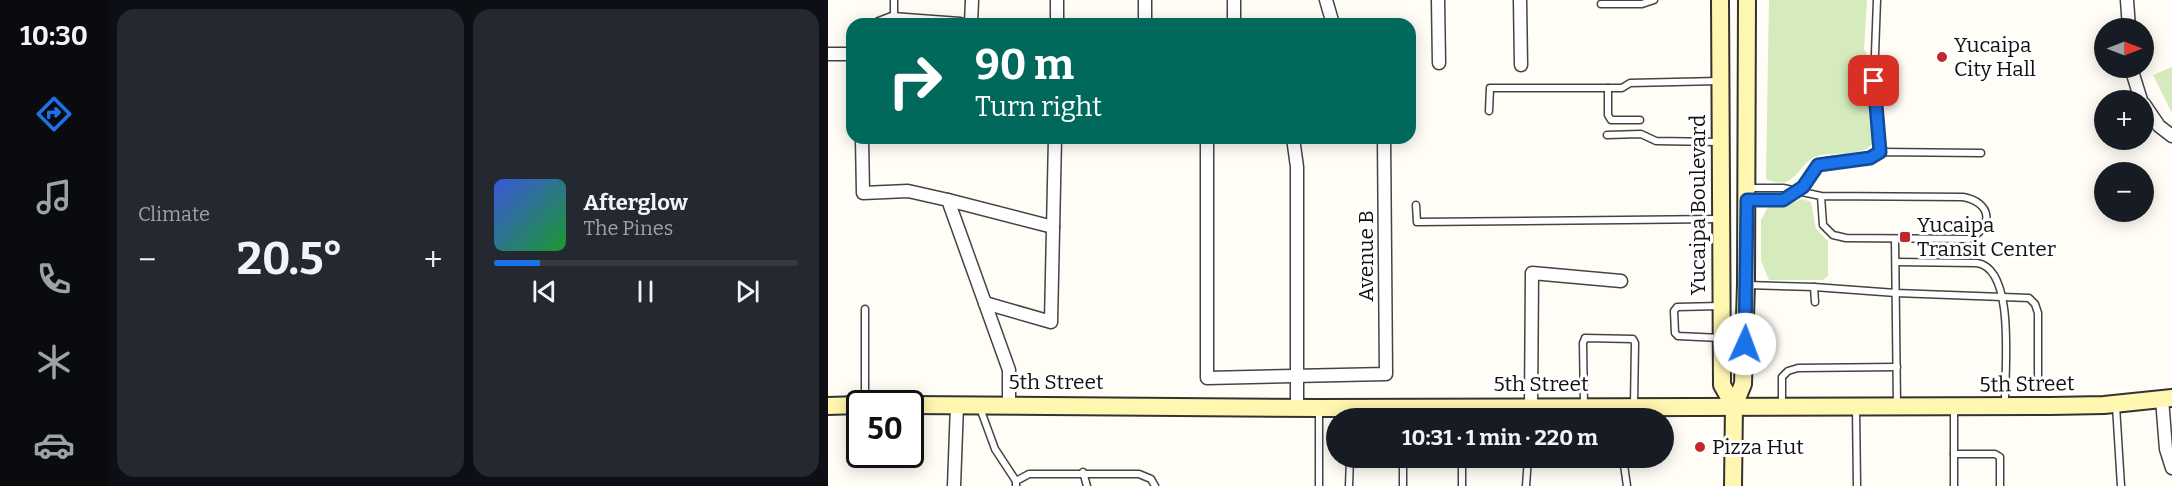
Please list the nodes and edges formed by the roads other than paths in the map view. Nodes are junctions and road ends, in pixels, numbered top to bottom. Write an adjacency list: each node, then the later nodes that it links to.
1 (894, 0): 15 (lane)
2 (972, 0): 16 (street)
3 (1057, 0): 17 (street)
4 (1145, 0): 18 (street)
5 (1234, 0): 19 (street)
6 (1326, 0): 20 (street)
7 (1438, 0): 24 (street)
8 (1520, 0): 25 (street)
9 (1654, 0): 14 (lane)
10 (1720, 0): 26 (main road, Yucaipa Boulevard)
11 (1747, 0): 42 (main road, Yucaipa Boulevard)
12 (1877, 0): 39 (lane)
13 (2127, 0): 21 (street)
14 (1601, 4)
15 (894, 18)
16 (971, 18)
17 (1057, 18)
18 (1143, 18)
19 (1234, 18)
20 (1331, 18)
21 (2128, 18)
22 (828, 54): 23 (street)
23 (846, 54)
24 (1439, 63)
25 (1521, 65)
26 (1720, 81): 27 (lane); 33 (main road, Yucaipa Boulevard)
27 (1608, 87): 28 (lane); 30 (lane)
28 (1489, 111)
29 (2154, 119): 32 (street)
30 (1640, 120)
31 (1607, 135): 33 (lane)
32 (2172, 136)
33 (1720, 142): 46 (main road, Yucaipa Boulevard)
34 (862, 144): 44 (street)
35 (1055, 144): 47 (street)
36 (1207, 144): 62 (street)
37 (1294, 144): 62 (street)
38 (1384, 144): 62 (street, Avenue B)
39 (1880, 152): 40 (lane); 41 (lane)
40 (1981, 153)
41 (1797, 192): 42 (lane); 42 (lane); 43 (lane)
42 (1747, 194): 51 (main road, Yucaipa Boulevard)
43 (1821, 196): 48 (lane); 48 (lane)
44 (948, 200): 47 (street); 56 (street)
45 (1416, 205): 46 (lane)
46 (1720, 219): 57 (main road, Yucaipa Boulevard)
47 (1053, 227): 56 (street)
48 (1896, 239): 49 (lane)
49 (1896, 262): 53 (lane); 54 (lane)
50 (1621, 281): 80 (street)
51 (1746, 285): 52 (lane); 72 (main road, Yucaipa Boulevard)
52 (1814, 287): 53 (lane); 55 (lane)
53 (1896, 293): 54 (lane); 60 (lane)
54 (2003, 296): 61 (lane); 76 (lane)
55 (1815, 302)
56 (985, 303): 66 (street)
57 (1721, 306): 59 (main road, Yucaipa Boulevard); 59 (lane)
58 (865, 309): 63 (lane)
59 (1722, 338): 72 (main road, Yucaipa Boulevard)
60 (1897, 367): 73 (lane); 75 (lane)
61 (2038, 375)
62 (1298, 377): 77 (street)
63 (865, 390)
64 (2167, 399): 67 (main road, 5th Street); 91 (street)
65 (979, 404): 66 (main road, 5th Street); 70 (main road, 5th Street); 93 (lane)
66 (1009, 404): 77 (main road, 5th Street)
67 (2116, 404): 76 (main road, 5th Street); 107 (lane)
68 (846, 405): 71 (main road)
69 (924, 405): 70 (main road, 5th Street)
70 (957, 405): 94 (street)
71 (828, 406)
72 (1734, 406): 73 (main road, 5th Street); 83 (main road, 5th Street); 103 (main road, Yucaipa Boulevard)
73 (1782, 406): 74 (main road, 5th Street)
74 (1856, 406): 75 (main road, 5th Street); 104 (lane)
75 (1897, 406): 78 (main road, 5th Street)
76 (2005, 406): 78 (main road, 5th Street)
77 (1297, 407): 79 (main road, 5th Street)
78 (1954, 407): 85 (lane)
79 (1319, 408): 84 (main road, 5th Street); 97 (lane)
80 (1531, 408)
81 (1578, 408): 82 (lane)
82 (1626, 408)
83 (1674, 408)
84 (1326, 409)
85 (1954, 454): 105 (lane); 106 (lane)
86 (1350, 468): 98 (lane)
87 (1403, 468): 99 (lane)
88 (1462, 468): 100 (lane)
89 (1527, 468): 101 (lane)
90 (1624, 468): 102 (lane)
91 (2172, 468)
92 (1083, 472): 93 (lane); 95 (lane); 96 (lane)
93 (1016, 483)
94 (954, 486)
95 (1088, 486)
96 (1155, 486)
97 (1319, 486)
98 (1349, 486)
99 (1403, 486)
100 (1462, 486)
101 (1526, 486)
102 (1627, 486)
103 (1733, 486)
104 (1857, 486)
105 (1954, 486)
106 (2000, 486)
107 (2121, 486)

